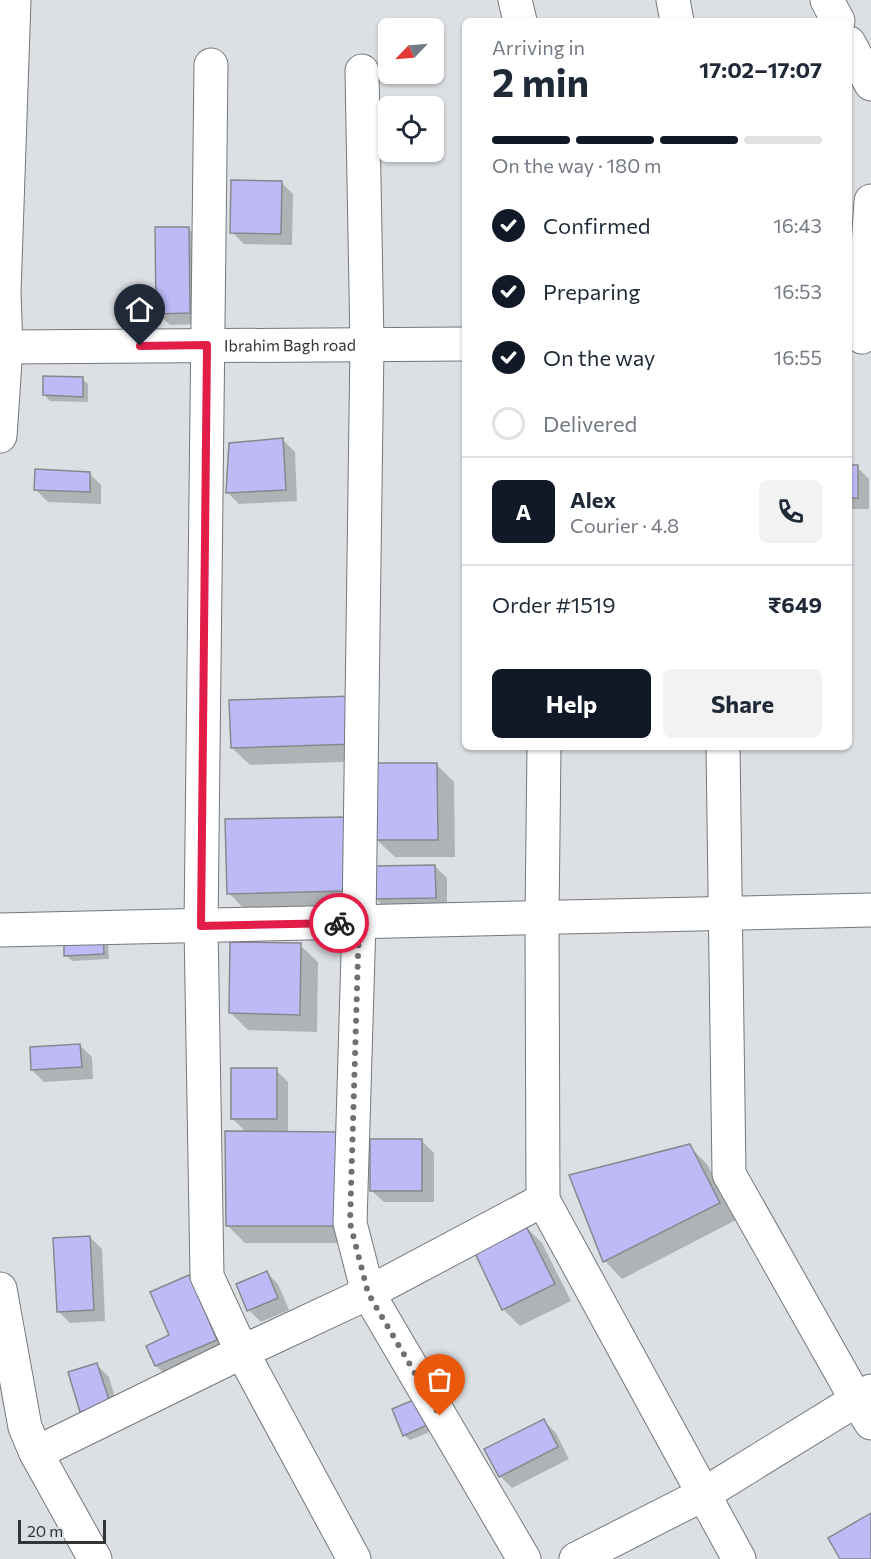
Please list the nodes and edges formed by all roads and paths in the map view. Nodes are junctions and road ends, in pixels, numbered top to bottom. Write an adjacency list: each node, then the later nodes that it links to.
1 (14, 0): 12 (street)
2 (515, 0): 5 (street)
3 (674, 0): 6 (street)
4 (826, 0): 7 (street)
5 (519, 18)
6 (677, 18)
7 (836, 18)
8 (852, 49): 11 (street)
9 (211, 64): 17 (street)
10 (362, 71): 15 (street)
11 (871, 84)
12 (4, 138): 18 (street)
13 (871, 201): 14 (street)
14 (861, 338)
15 (368, 344): 16 (street, Ibrahim Bagh road); 17 (street, Ibrahim Bagh road); 25 (street)
16 (462, 344)
17 (207, 345): 18 (street, Ibrahim Bagh road); 26 (street)
18 (6, 347): 19 (street)
19 (0, 436)
20 (544, 750): 24 (street)
21 (723, 750): 23 (street)
22 (871, 910): 23 (street)
23 (726, 914): 24 (street); 32 (street)
24 (542, 918): 25 (street); 28 (street)
25 (359, 922): 26 (street); 30 (street)
26 (201, 926): 27 (street); 31 (street)
27 (0, 930)
28 (543, 1200): 30 (street); 34 (street)
29 (0, 1289): 33 (street)
30 (368, 1293): 31 (street); 37 (street)
31 (242, 1352): 33 (street); 36 (street)
32 (866, 1404): 34 (street)
33 (20, 1440): 35 (street)
34 (704, 1494): 38 (street); 39 (street)
35 (95, 1559)
36 (354, 1559)
37 (524, 1559)
38 (576, 1559)
39 (739, 1559)

